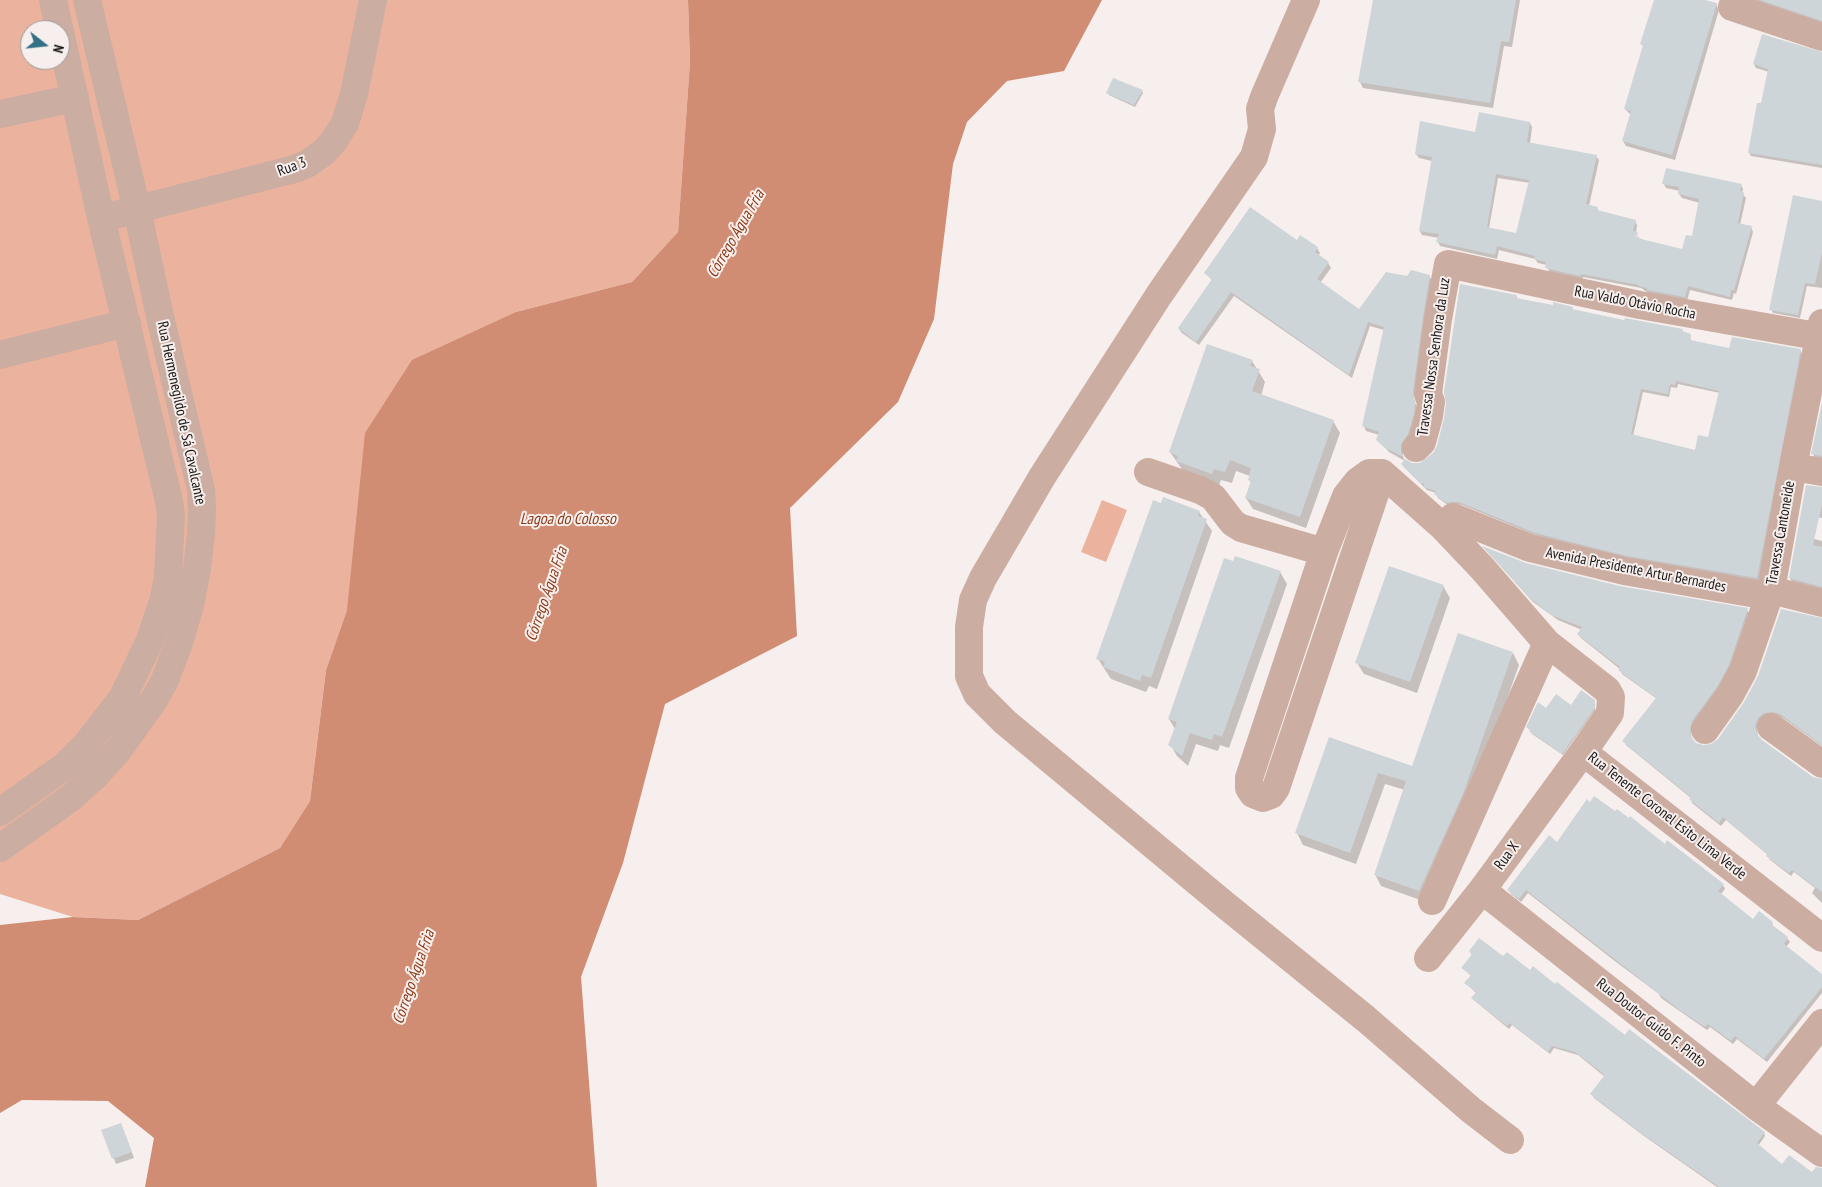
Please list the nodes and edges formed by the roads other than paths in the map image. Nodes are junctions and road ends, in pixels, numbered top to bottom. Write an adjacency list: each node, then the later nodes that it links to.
1 (53, 0): 7 (street, Rua Hermenegildo de Sá Cavalcante)
2 (87, 0): 9 (street, Rua Hermenegildo de Sá Cavalcante)
3 (373, 0): 9 (street, Rua 3)
4 (1306, 0): 37 (street)
5 (1732, 7): 6 (street)
6 (1822, 37)
7 (75, 98): 8 (street); 10 (street, Rua Hermenegildo de Sá Cavalcante)
8 (0, 114)
9 (137, 210): 10 (street, Rua 3); 30 (street, Rua Hermenegildo de Sá Cavalcante)
10 (102, 218): 12 (street, Rua Hermenegildo de Sá Cavalcante)
11 (1448, 264): 13 (street, Rua Valdo Otávio Rocha); 15 (street, Travessa Nossa Senhora da Luz)
12 (127, 323): 14 (street); 29 (street, Rua Hermenegildo de Sá Cavalcante)
13 (1821, 332): 16 (street, Travessa Cantoneide)
14 (0, 355)
15 (1416, 448)
16 (1792, 467): 18 (street); 22 (street, Travessa Cantoneide)
17 (1148, 472): 21 (street)
18 (1822, 472)
19 (1382, 473): 20 (street); 21 (street); 21 (street)
20 (1448, 522): 22 (street, Avenida Presidente Artur Bernardes); 24 (street, Rua Tenente Coronel Esito Lima Verde)
21 (1324, 552)
22 (1771, 590): 23 (street, Avenida Presidente Artur Bernardes); 26 (street, Travessa Cantoneide)
23 (1822, 603)
24 (1546, 643): 27 (street, Rua Tenente Coronel Esito Lima Verde); 32 (street)
25 (1771, 727): 28 (street)
26 (1705, 730)
27 (1584, 752): 31 (street, Rua X); 33 (street, Rua Tenente Coronel Esito Lima Verde)
28 (1822, 764)
29 (0, 812)
30 (0, 848)
31 (1482, 890): 34 (street, Rua X); 36 (street, Rua Doutor Guido F. Pinto)
32 (1432, 901)
33 (1822, 938)
34 (1428, 958)
35 (1822, 1023): 36 (street)
36 (1756, 1106): 38 (street, Rua Doutor Guido F. Pinto)
37 (1510, 1140)
38 (1822, 1153)

